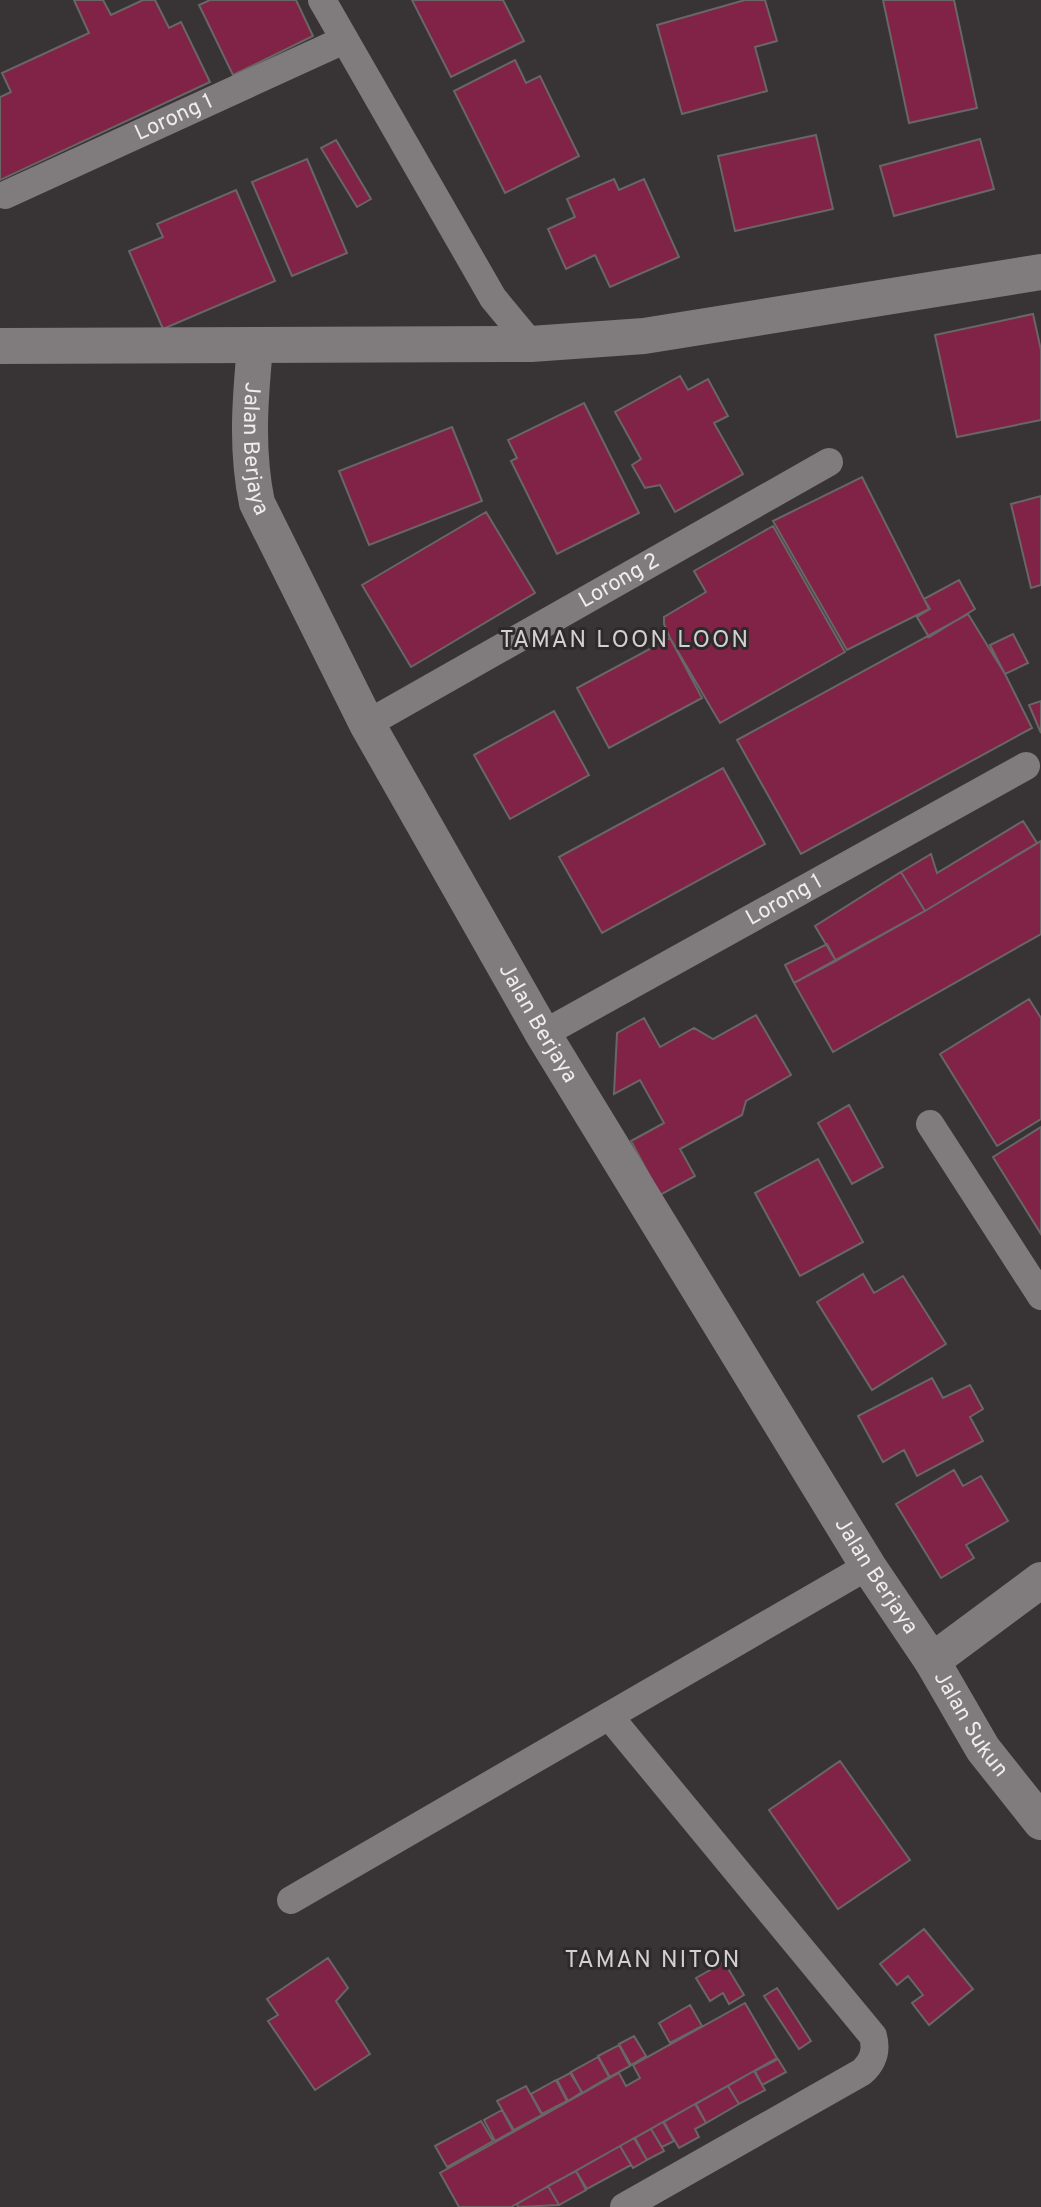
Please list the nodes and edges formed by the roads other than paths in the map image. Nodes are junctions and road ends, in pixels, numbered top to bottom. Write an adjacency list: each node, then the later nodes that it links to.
1 (322, 0): 2 (street)
2 (344, 40): 3 (street, Lorong 1); 5 (street)
3 (5, 195)
4 (1041, 272): 5 (street)
5 (531, 344): 7 (street)
6 (0, 346): 7 (street)
7 (255, 347): 9 (street, Jalan Berjaya)
8 (829, 462): 9 (street, Lorong 2)
9 (367, 724): 11 (street, Jalan Berjaya)
10 (1026, 766): 11 (street, Lorong 1)
11 (543, 1034): 14 (street, Jalan Berjaya)
12 (930, 1124): 13 (street)
13 (1041, 1296)
14 (868, 1566): 16 (street, Jalan Berjaya); 17 (street)
15 (1041, 1580): 16 (street)
16 (932, 1661): 18 (street, Jalan Sukun)
17 (609, 1716): 19 (street); 20 (street)
18 (1041, 1822)
19 (291, 1900)
20 (624, 2207)

